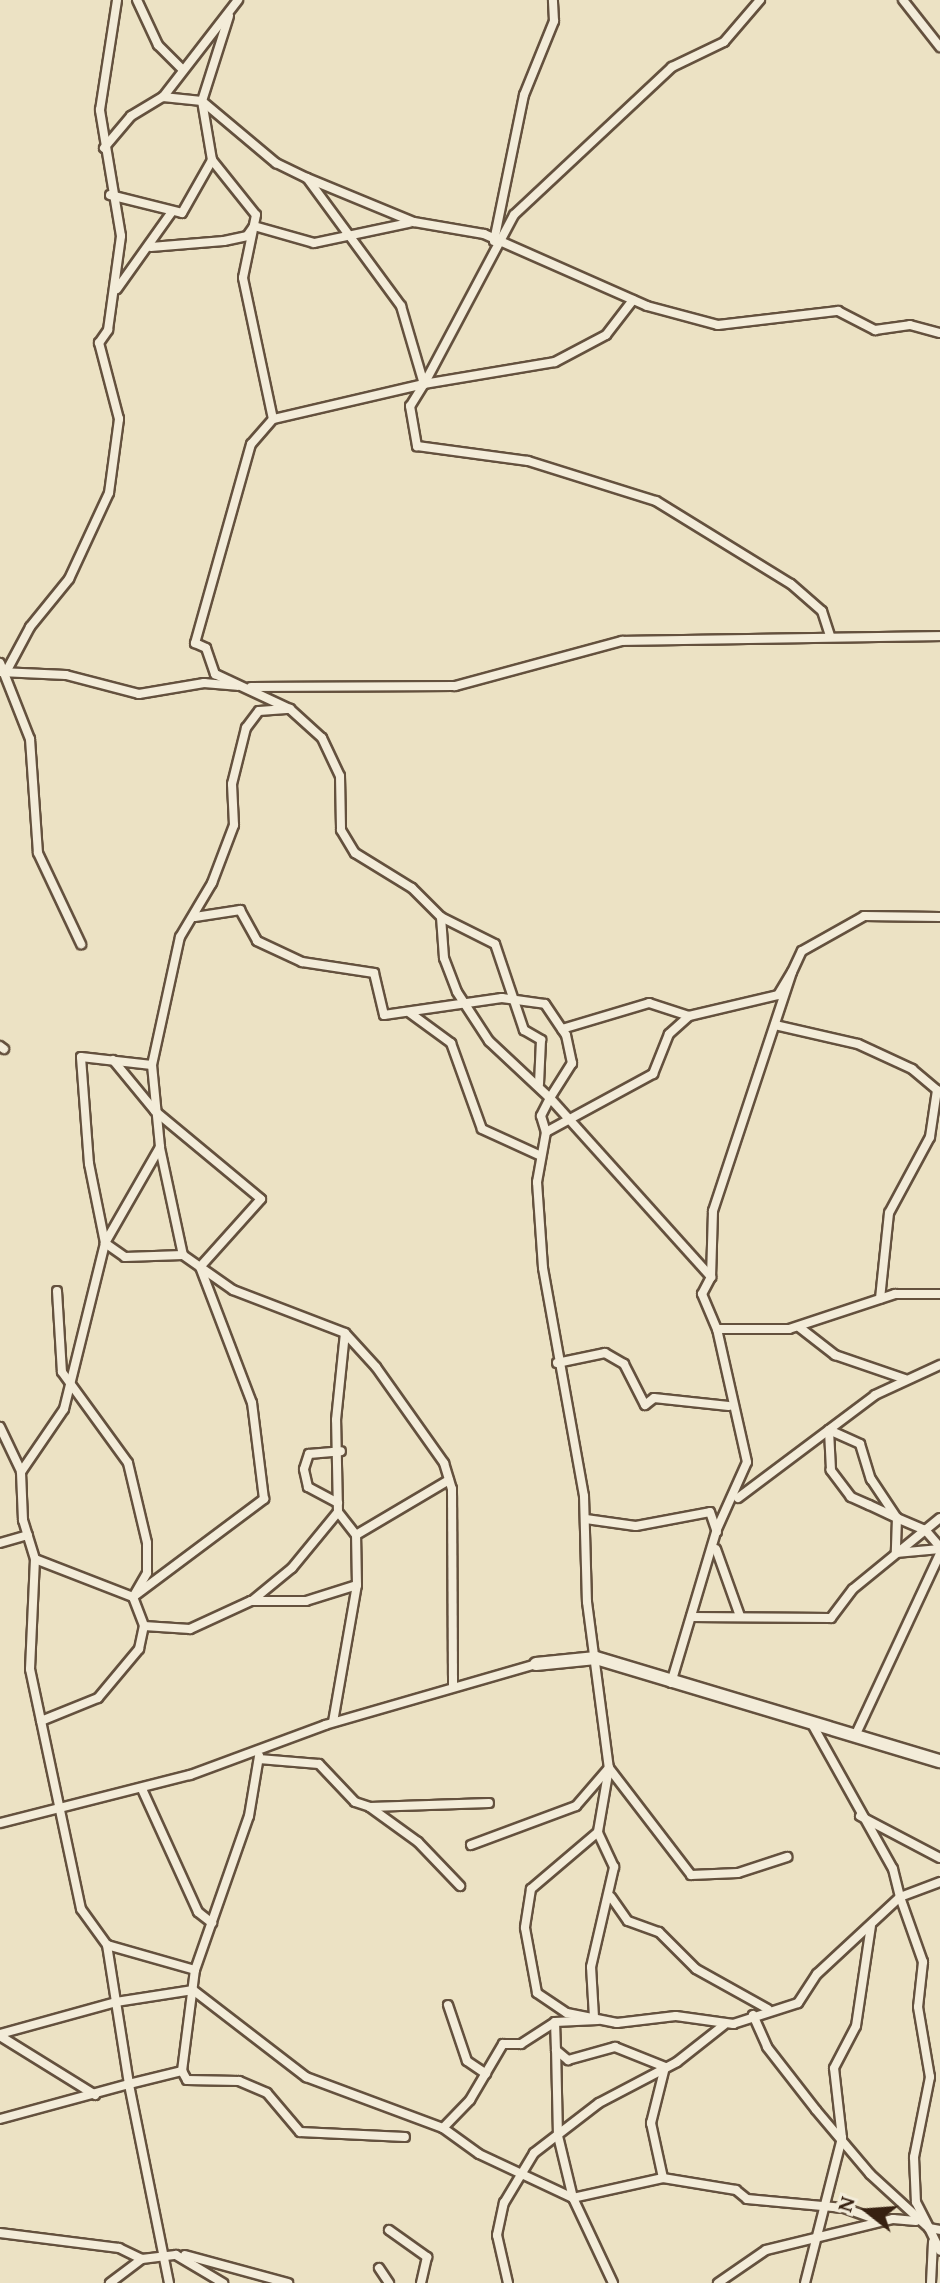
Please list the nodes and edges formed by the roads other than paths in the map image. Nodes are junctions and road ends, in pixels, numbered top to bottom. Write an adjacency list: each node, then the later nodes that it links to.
1 (117, 0): 12 (street)
2 (137, 0): 9 (street)
3 (238, 0): 7 (street)
4 (553, 0): 20 (street)
5 (760, 0): 20 (street)
6 (903, 0): 8 (street)
7 (229, 16): 9 (street); 11 (street)
8 (940, 47)
9 (183, 70): 10 (street)
10 (163, 97): 11 (street); 12 (street)
11 (202, 101): 13 (street); 14 (street)
12 (104, 148): 15 (street)
13 (212, 160): 16 (street); 18 (street)
14 (307, 178): 17 (street); 19 (street)
15 (110, 195): 16 (street); 22 (street)
16 (171, 213): 21 (street)
17 (414, 222): 19 (street); 20 (street)
18 (254, 226): 19 (street); 21 (street); 26 (street)
19 (346, 236): 25 (street)
20 (496, 242): 23 (street); 25 (street)
21 (151, 247): 22 (street)
22 (115, 290): 30 (street)
23 (633, 300): 24 (street); 25 (street)
24 (940, 333)
25 (424, 384): 26 (street); 27 (street)
26 (273, 419): 31 (street)
27 (830, 636): 28 (street); 31 (street)
28 (940, 636)
29 (0, 663): 30 (street)
30 (3, 672): 31 (street); 36 (street)
31 (248, 687): 32 (street)
32 (290, 709): 33 (street); 34 (street)
33 (194, 917): 40 (street); 45 (street)
34 (441, 917): 38 (street); 39 (street)
35 (940, 917): 37 (street)
36 (81, 944)
37 (792, 972): 41 (street); 42 (street)
38 (512, 999): 39 (street); 43 (street); 46 (street)
39 (468, 1007): 40 (street); 46 (street)
40 (409, 1013): 52 (street)
41 (689, 1016): 43 (street); 49 (street)
42 (775, 1025): 56 (street); 59 (street)
43 (562, 1029): 47 (street)
44 (113, 1060): 45 (street); 48 (street); 53 (street)
45 (152, 1065): 48 (street)
46 (539, 1084): 47 (street)
47 (550, 1098): 49 (street); 50 (street)
48 (155, 1111): 51 (street); 55 (street)
49 (567, 1120): 50 (street); 56 (street)
50 (546, 1132): 52 (street)
51 (160, 1147): 53 (street); 54 (street)
52 (539, 1155): 63 (street)
53 (105, 1243): 54 (street); 66 (street)
54 (183, 1255): 55 (street)
55 (200, 1267): 62 (street); 87 (street)
56 (711, 1277): 61 (street)
57 (57, 1291): 66 (street)
58 (940, 1294): 59 (street)
59 (880, 1299): 60 (street)
60 (799, 1327): 61 (street); 65 (street)
61 (717, 1329): 67 (street)
62 (345, 1333): 70 (street); 72 (street)
63 (557, 1363): 67 (street); 77 (street)
64 (940, 1365): 65 (street)
65 (905, 1379): 69 (street)
66 (71, 1385): 71 (street); 87 (street)
67 (729, 1406): 73 (street)
68 (0, 1427): 71 (street)
69 (829, 1430): 73 (street); 75 (street); 75 (street)
70 (341, 1451): 74 (street); 74 (street)
71 (21, 1472): 80 (street)
72 (449, 1480): 81 (street); 95 (street)
73 (735, 1502): 78 (street)
74 (338, 1508): 81 (street); 88 (street)
75 (897, 1518): 79 (street); 84 (street)
76 (940, 1518): 79 (street)
77 (586, 1519): 78 (street); 92 (street)
78 (717, 1529): 89 (street); 90 (street)
79 (925, 1530): 83 (street); 84 (street)
80 (28, 1535): 82 (street); 85 (street)
81 (356, 1535): 86 (street)
82 (0, 1543)
83 (940, 1550): 84 (street); 99 (street)
84 (896, 1553): 89 (street)
85 (35, 1559): 87 (street); 96 (street)
86 (357, 1585): 88 (street); 97 (street)
87 (133, 1597): 91 (street)
88 (251, 1601): 91 (street)
89 (740, 1616): 90 (street)
90 (691, 1617): 94 (street)
91 (144, 1626): 96 (street)
92 (596, 1658): 93 (main road); 94 (main road); 103 (street)
93 (536, 1664): 95 (street)
94 (671, 1683): 98 (main road)
95 (453, 1685): 97 (street)
96 (41, 1721): 107 (street)
97 (333, 1722): 100 (street)
98 (812, 1724): 99 (main road); 108 (street)
99 (855, 1736): 102 (main road)
100 (261, 1748): 101 (street); 104 (street)
101 (259, 1759): 106 (street); 119 (street)
102 (940, 1761)
103 (609, 1768): 110 (street); 111 (street); 112 (street)
104 (142, 1789): 107 (street); 119 (street)
105 (489, 1803): 106 (street)
106 (370, 1807): 115 (street)
107 (60, 1809): 109 (street); 120 (street)
108 (860, 1816): 113 (street); 117 (street)
109 (0, 1823)
110 (598, 1832): 116 (street); 127 (street)
111 (471, 1845)
112 (787, 1857)
113 (940, 1858)
114 (940, 1882): 117 (street)
115 (460, 1886)
116 (611, 1897): 125 (street); 127 (street)
117 (900, 1897): 118 (street); 149 (street)
118 (873, 1922): 125 (street); 141 (street)
119 (212, 1923): 121 (street)
120 (107, 1945): 121 (street); 123 (street)
121 (195, 1970): 122 (street)
122 (193, 1990): 123 (street); 133 (street); 138 (street)
123 (116, 2002): 130 (street); 135 (street)
124 (448, 2005): 134 (street)
125 (768, 2010): 126 (street)
126 (753, 2015): 129 (street); 141 (street)
127 (599, 2018): 128 (street); 129 (street)
128 (555, 2022): 131 (street); 134 (street)
129 (724, 2025): 132 (street)
130 (0, 2035): 136 (street)
131 (556, 2050): 132 (street); 139 (street)
132 (665, 2067): 139 (street); 143 (street)
133 (182, 2071): 135 (street); 140 (street)
134 (486, 2074): 138 (street)
135 (129, 2084): 136 (street); 153 (street)
136 (95, 2095): 137 (street)
137 (0, 2119)
138 (443, 2128): 142 (street)
139 (558, 2136): 142 (street); 144 (street)
140 (405, 2137)
141 (842, 2138): 145 (street); 146 (street)
142 (521, 2174): 144 (street); 163 (street)
143 (663, 2178): 144 (street); 145 (street)
144 (573, 2198): 164 (street)
145 (821, 2203): 147 (street); 151 (street)
146 (917, 2221): 147 (street); 149 (street)
147 (883, 2222): 151 (street)
148 (389, 2230): 162 (street)
149 (934, 2231): 152 (street); 167 (street)
150 (0, 2233): 155 (street)
151 (819, 2237): 165 (street); 166 (street)
152 (940, 2251)
153 (162, 2253): 154 (street); 155 (street); 158 (street)
154 (176, 2255): 159 (street); 160 (street)
155 (142, 2259): 157 (street)
156 (379, 2268): 161 (street)
157 (110, 2283)
158 (169, 2283)
159 (223, 2283)
160 (288, 2283)
161 (389, 2283)
162 (421, 2283)
163 (508, 2283)
164 (613, 2283)
165 (718, 2283)
166 (805, 2283)
167 (931, 2283)

